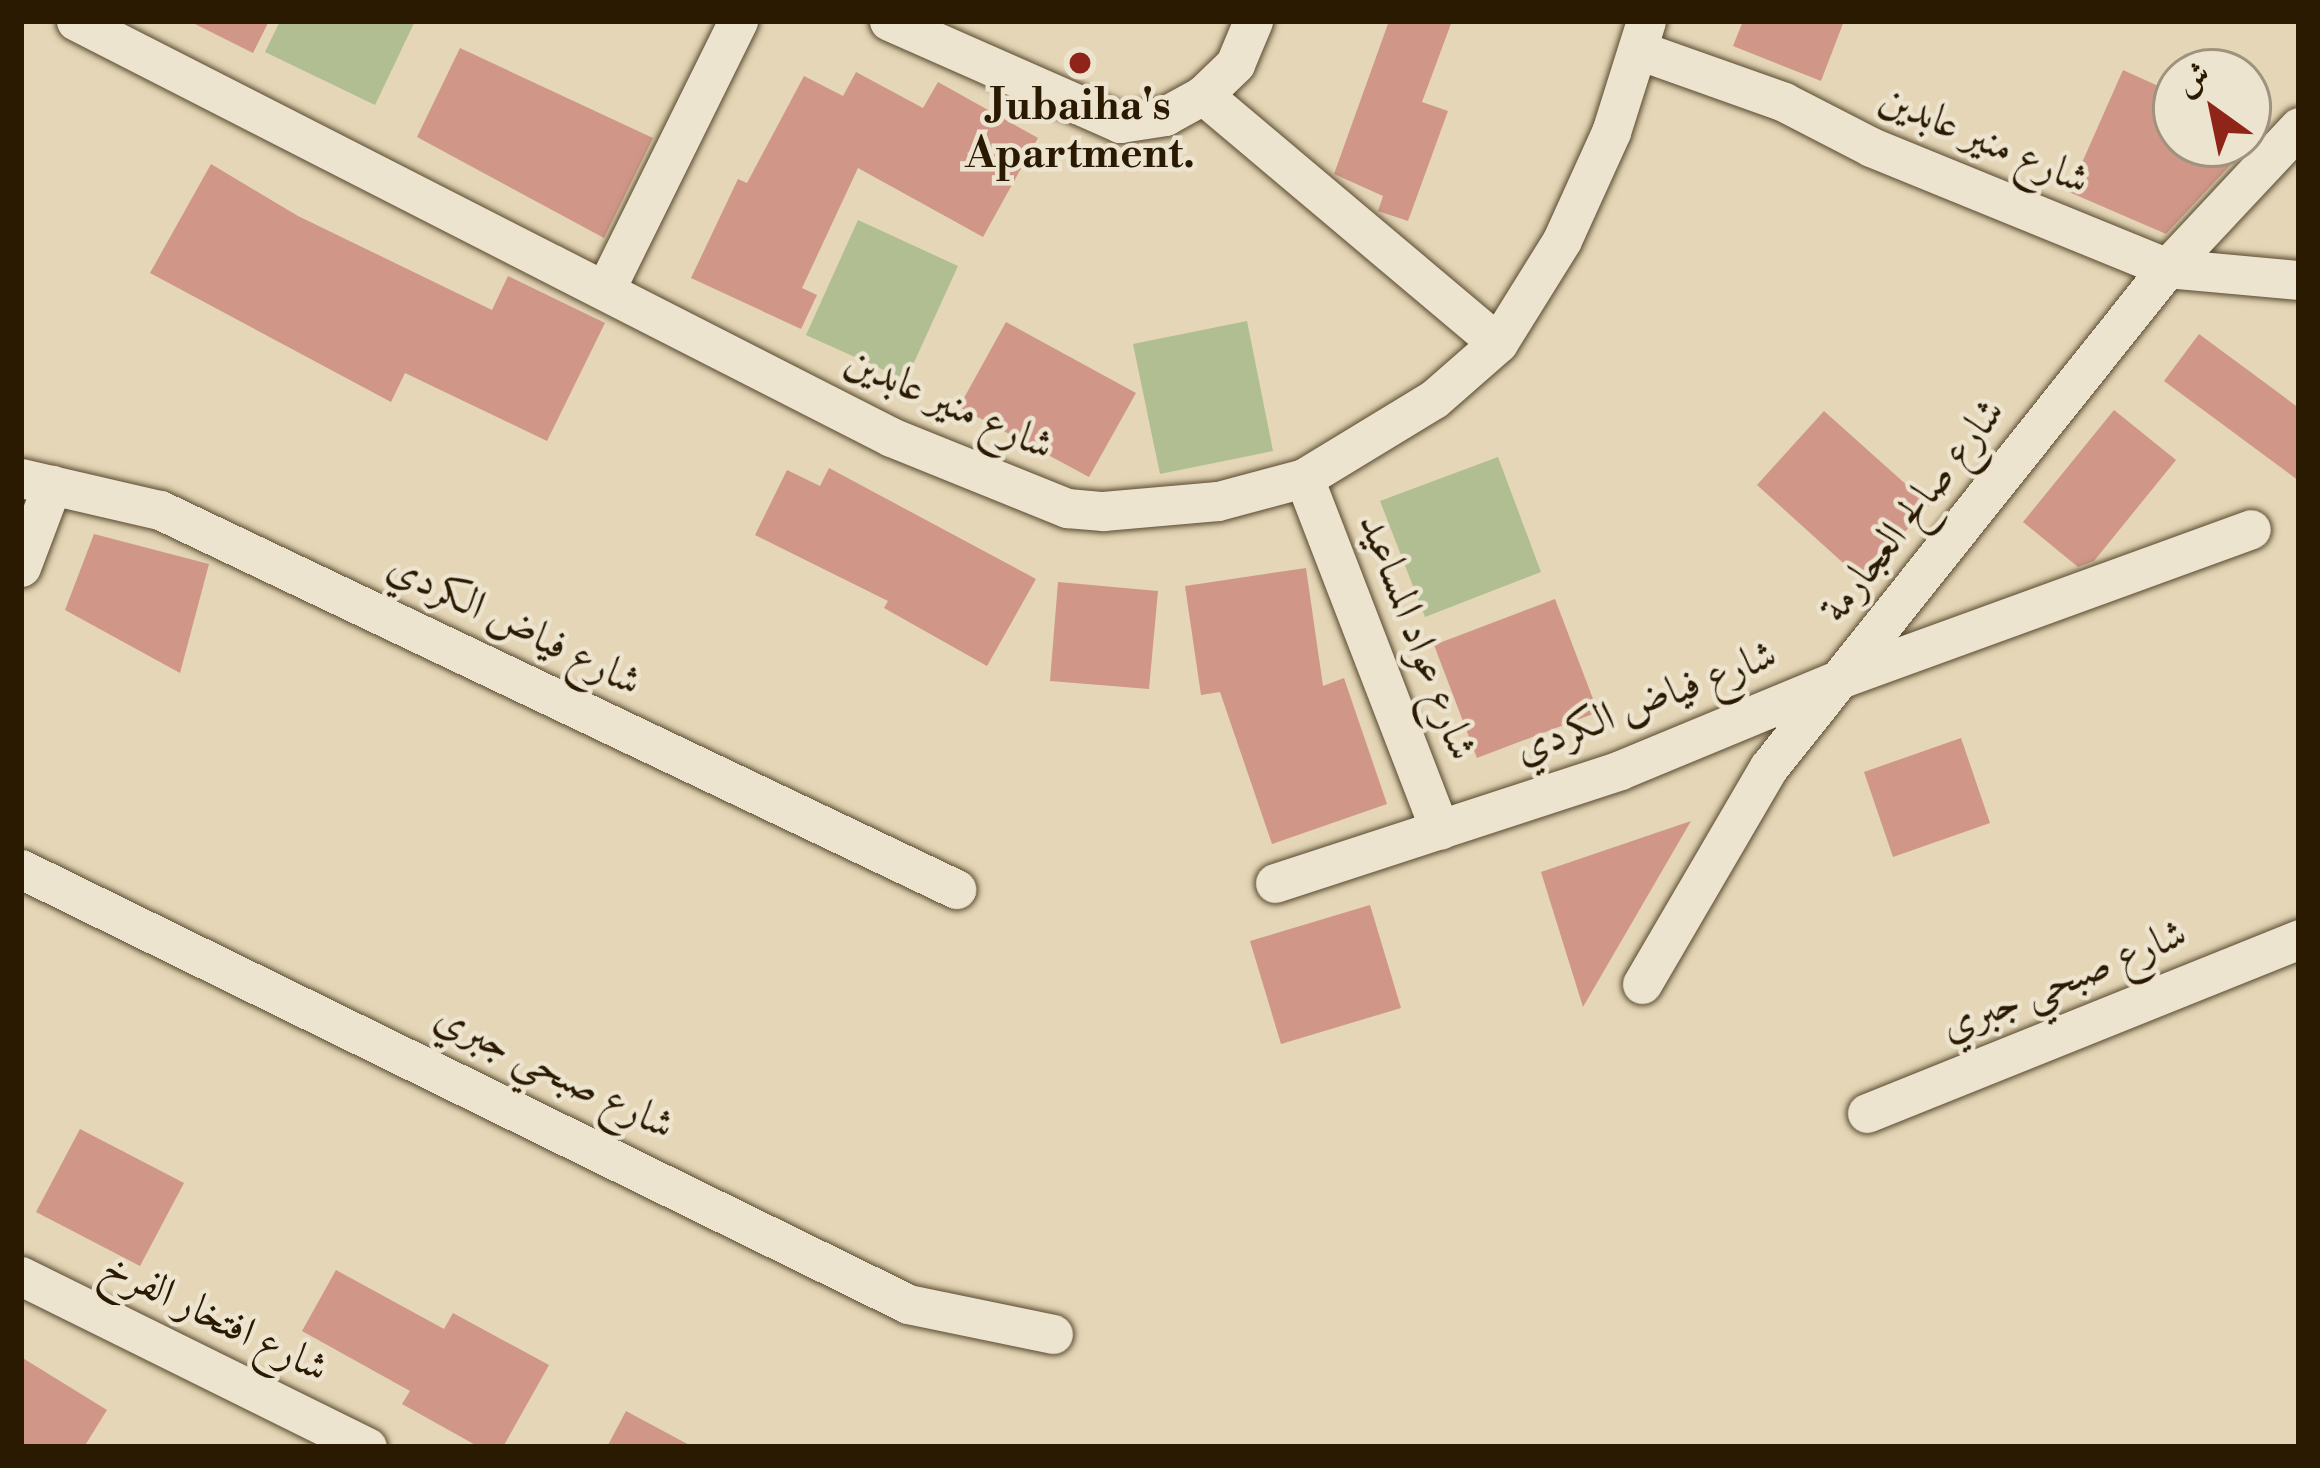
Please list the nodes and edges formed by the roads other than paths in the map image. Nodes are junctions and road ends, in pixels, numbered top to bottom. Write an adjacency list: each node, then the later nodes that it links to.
1 (76, 21): 10 (street, شارع منير عابدين)
2 (738, 21): 10 (street)
3 (889, 21): 6 (street)
4 (1253, 21): 6 (street)
5 (1644, 36): 8 (street, شارع منير عابدين); 11 (street, شارع منير عابدين)
6 (1203, 95): 11 (street)
7 (2299, 127): 8 (street, شارع صالح العجارمة)
8 (2167, 268): 9 (street, شارع منير عابدين); 16 (street, شارع صالح العجارمة)
9 (2299, 280)
10 (607, 286): 12 (street, شارع منير عابدين)
11 (1498, 343): 12 (street, شارع منير عابدين)
12 (1304, 478): 17 (street, شارع عواد المساعيد)
13 (36, 481): 15 (street); 20 (street, شارع فياض الكردي)
14 (2251, 529): 16 (street, شارع فياض الكردي)
15 (21, 567)
16 (1842, 678): 17 (street, شارع فياض الكردي); 22 (street, شارع صالح العجارمة)
17 (1440, 830): 19 (street, شارع فياض الكردي)
18 (21, 869): 25 (street, شارع صبحي جبري)
19 (1275, 883)
20 (956, 890)
21 (2299, 939): 23 (street, شارع صبحي جبري)
22 (1642, 983)
23 (1867, 1113)
24 (21, 1276): 26 (street, شارع افتخار الفرخ)
25 (1053, 1334)
26 (367, 1447)

